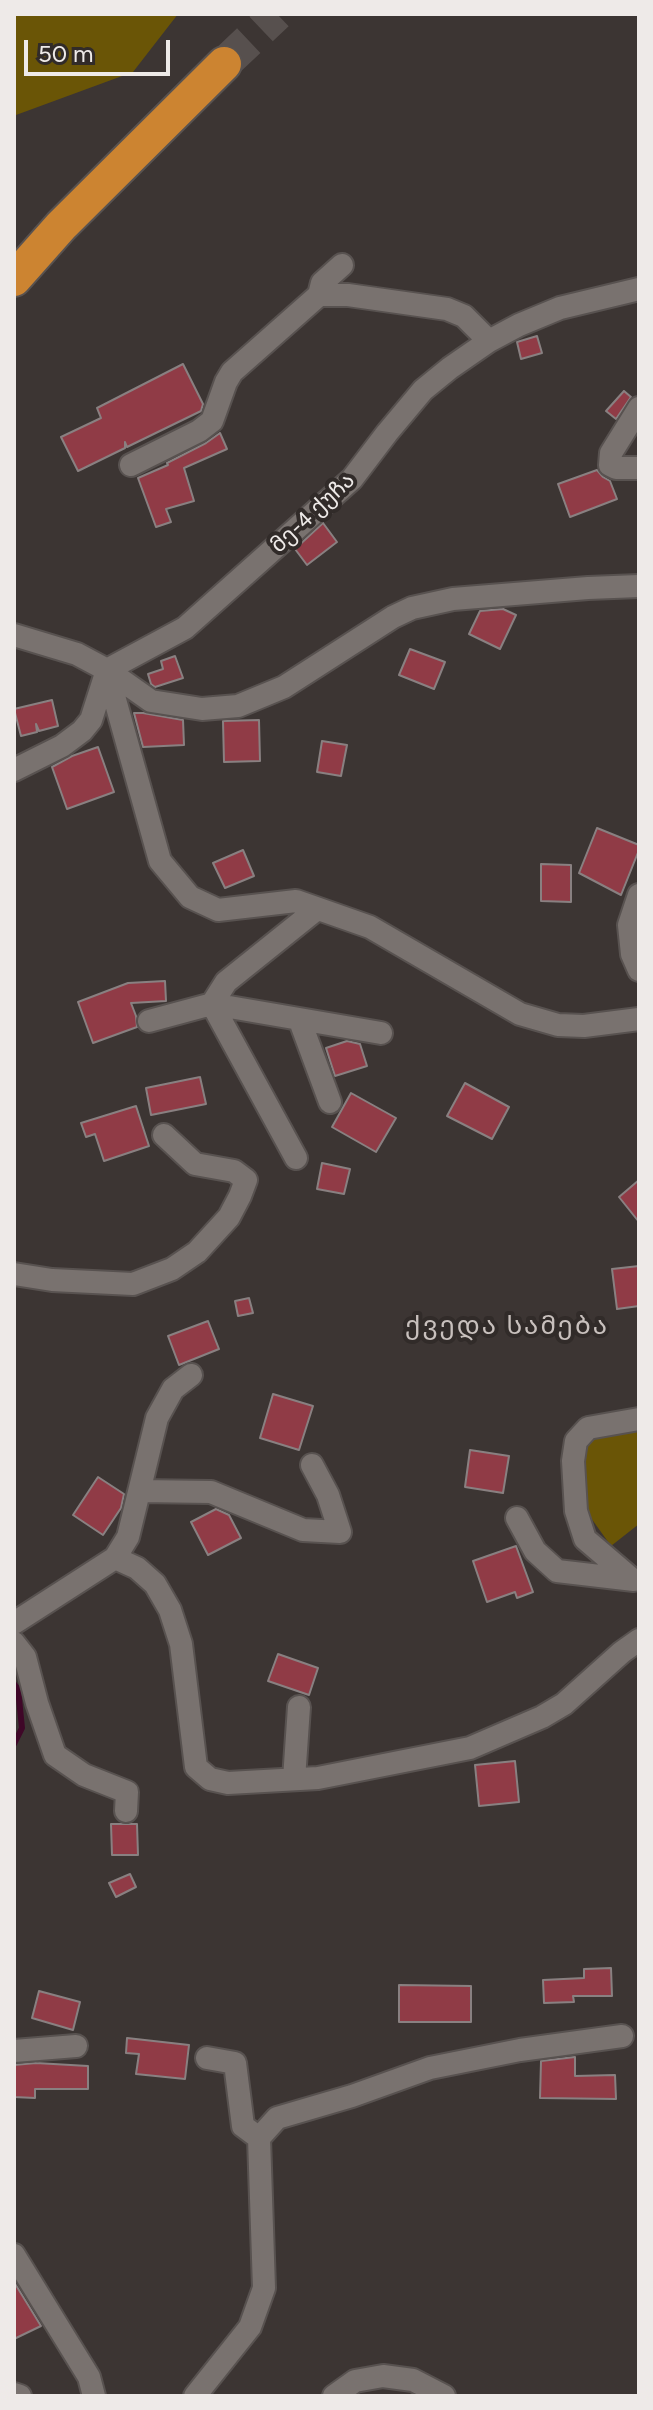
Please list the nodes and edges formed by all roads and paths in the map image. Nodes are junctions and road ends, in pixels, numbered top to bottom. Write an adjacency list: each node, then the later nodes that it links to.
1 (224, 64): 3 (highway)
2 (342, 265): 5 (street)
3 (14, 279)
4 (639, 289): 6 (street, მე-4 ქუჩა)
5 (319, 295): 6 (street); 8 (street)
6 (489, 341): 12 (street, მე-4 ქუჩა)
7 (639, 408): 9 (street)
8 (131, 465)
9 (639, 468)
10 (639, 586): 12 (street)
11 (14, 635): 12 (street)
12 (107, 670): 13 (street); 15 (street)
13 (14, 770)
14 (639, 895): 16 (street)
15 (317, 909): 17 (street); 18 (street)
16 (639, 970)
17 (212, 1004): 19 (street); 20 (street); 24 (street)
18 (639, 1019)
19 (149, 1021)
20 (300, 1021): 21 (street); 22 (street)
21 (381, 1033)
22 (330, 1102)
23 (164, 1135): 25 (street)
24 (296, 1158)
25 (14, 1274)
26 (191, 1375): 29 (street)
27 (639, 1419): 32 (street)
28 (312, 1465): 29 (street)
29 (140, 1491): 31 (street)
30 (517, 1518): 32 (street)
31 (115, 1558): 33 (street); 37 (street)
32 (636, 1580)
33 (14, 1623)
34 (639, 1640): 37 (street)
35 (14, 1643): 38 (street)
36 (299, 1707): 37 (street)
37 (294, 1779)
38 (126, 1811)
39 (622, 2036): 43 (street)
40 (76, 2046): 41 (street)
41 (14, 2051)
42 (207, 2058): 43 (street)
43 (259, 2138): 48 (street)
44 (14, 2255): 47 (street)
45 (14, 2394): 46 (street)
46 (20, 2396)
47 (94, 2396)
48 (195, 2396)
49 (334, 2396): 50 (street)
50 (444, 2396)

